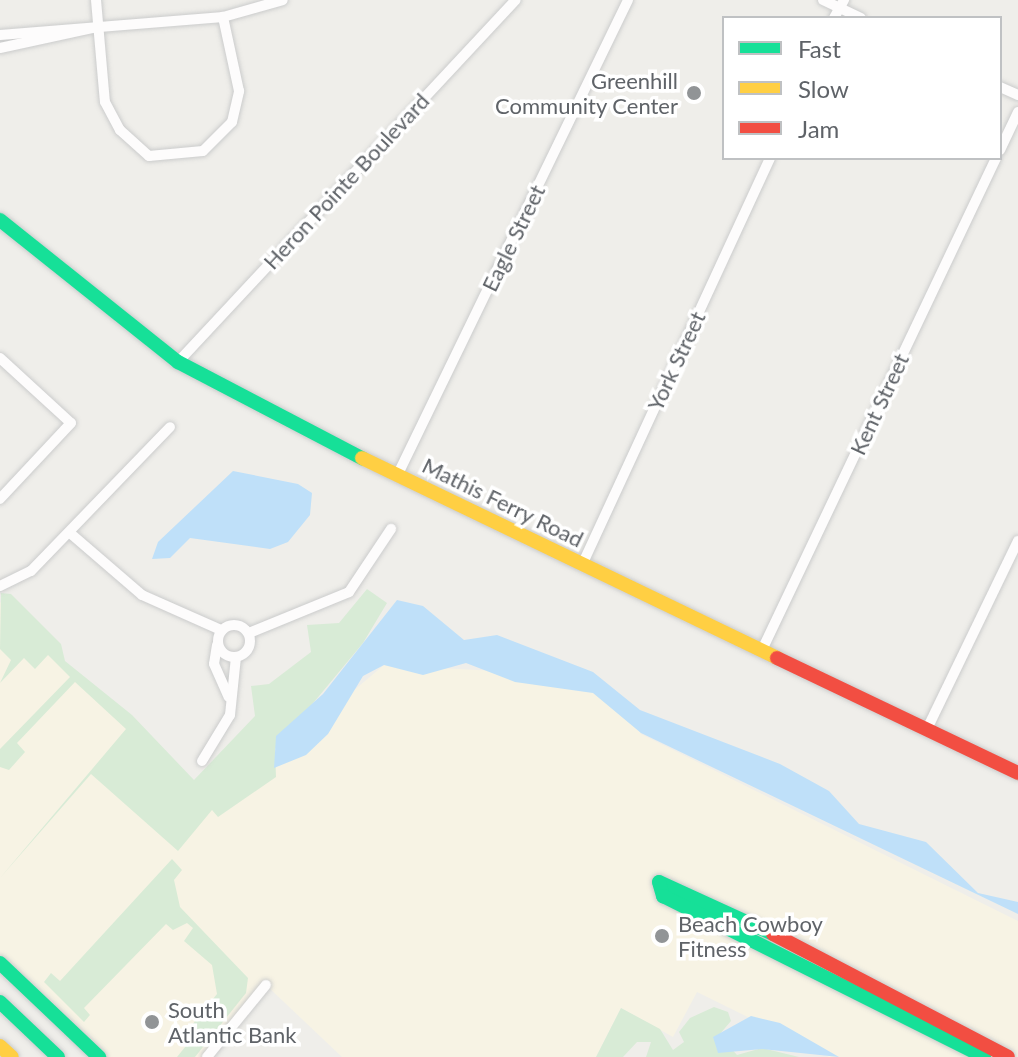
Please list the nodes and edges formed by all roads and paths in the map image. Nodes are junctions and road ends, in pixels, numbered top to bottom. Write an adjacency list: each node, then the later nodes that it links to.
1 (96, 0): 8 (street)
2 (283, 0): 7 (street)
3 (515, 0): 17 (street, Heron Pointe Boulevard)
4 (628, 0): 19 (street, Eagle Street)
5 (823, 0): 6 (street)
6 (839, 8)
7 (223, 17): 8 (street); 8 (street)
8 (99, 26): 9 (street); 10 (street)
9 (0, 35)
10 (0, 48)
11 (1018, 112): 12 (street)
12 (1002, 146)
13 (769, 160): 24 (street, York Street)
14 (995, 160): 29 (street, Kent Street)
15 (0, 220): 17 (main road, Mathis Ferry Road)
16 (0, 358): 20 (street)
17 (178, 362): 19 (main road, Mathis Ferry Road)
18 (170, 427): 22 (street)
19 (397, 476): 24 (main road, Mathis Ferry Road)
20 (0, 499)
21 (391, 529): 27 (street)
22 (70, 533): 25 (street); 26 (street)
23 (1018, 541): 32 (street)
24 (582, 565): 29 (main road, Mathis Ferry Road)
25 (0, 586)
26 (221, 630): 27 (street); 28 (street)
27 (249, 633): 30 (street)
28 (218, 643): 30 (street); 31 (street)
29 (762, 650): 32 (main road, Mathis Ferry Road)
30 (236, 657): 31 (street)
31 (232, 704): 33 (street)
32 (927, 729): 34 (main road, Mathis Ferry Road)
33 (202, 761)
34 (1018, 773)
35 (0, 963): 41 (main road)
36 (266, 985): 42 (street)
37 (0, 1002): 40 (main road)
38 (0, 1046): 39 (main road)
39 (12, 1057)
40 (58, 1057)
41 (99, 1057)
42 (207, 1057)
43 (984, 1057): 44 (main road)
44 (1008, 1057)

